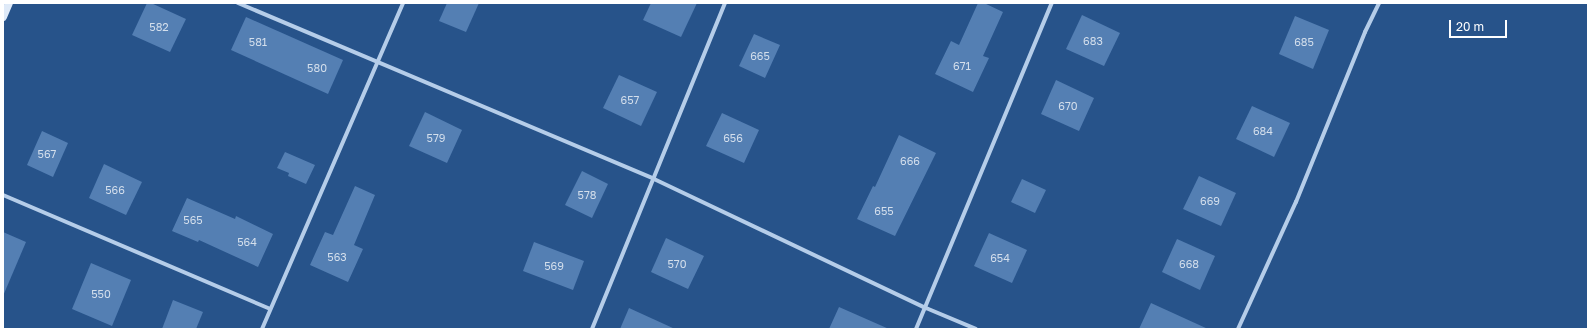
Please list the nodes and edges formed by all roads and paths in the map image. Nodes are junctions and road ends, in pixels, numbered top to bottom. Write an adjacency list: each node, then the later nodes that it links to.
1 (9, 3): 7 (street)
2 (238, 3): 8 (street)
3 (403, 3): 8 (street)
4 (725, 3): 9 (street)
5 (1052, 3): 11 (street)
6 (1379, 3): 17 (street)
7 (3, 17)
8 (377, 62): 9 (street); 12 (street)
9 (654, 179): 11 (street); 14 (street)
10 (3, 195): 12 (street)
11 (926, 308): 15 (street); 16 (street)
12 (270, 309): 13 (street)
13 (262, 329)
14 (592, 329)
15 (916, 329)
16 (976, 329)
17 (1238, 329)

